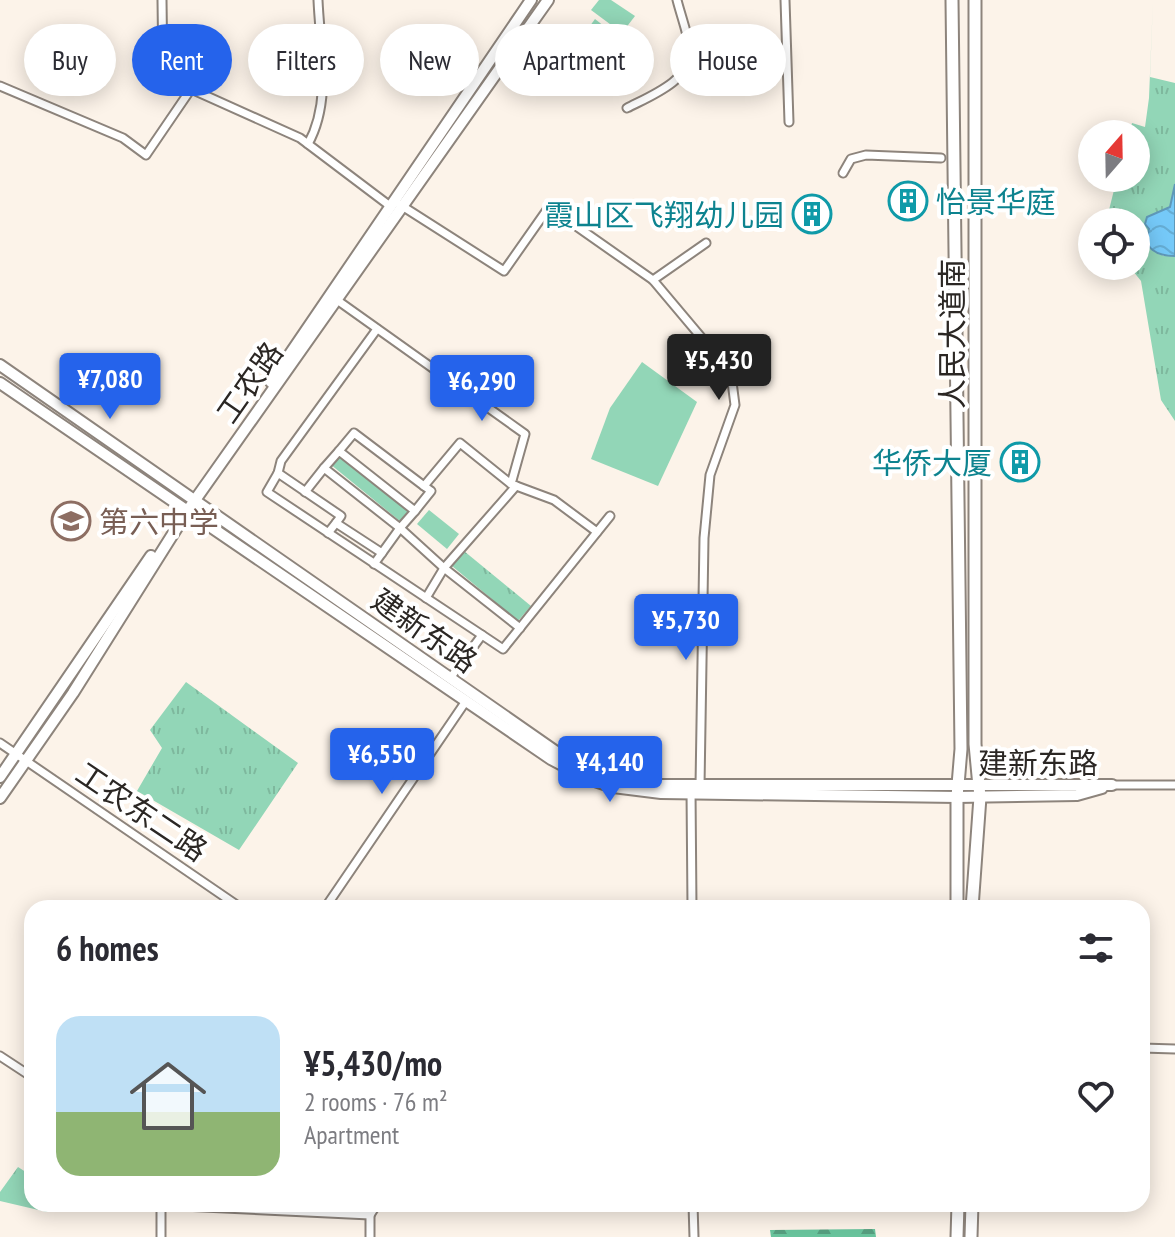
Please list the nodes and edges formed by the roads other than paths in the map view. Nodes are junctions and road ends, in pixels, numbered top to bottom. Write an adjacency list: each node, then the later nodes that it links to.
1 (162, 0): 9 (street)
2 (318, 0): 15 (street)
3 (531, 0): 18 (street, 工农路)
4 (548, 0): 18 (street, 工农路)
5 (677, 0): 13 (street)
6 (785, 0): 14 (street)
7 (952, 0): 54 (main road, 人民大道南)
8 (975, 0): 53 (main road, 人民大道南)
9 (162, 24)
10 (0, 86): 11 (street)
11 (186, 96)
12 (206, 96): 15 (street)
13 (627, 108)
14 (789, 122)
15 (308, 144): 18 (street)
16 (941, 158): 17 (street)
17 (843, 173)
18 (395, 205): 20 (street); 21 (street, 工农路); 31 (street, 工农路)
19 (706, 243): 20 (street)
20 (653, 280): 52 (street)
21 (337, 300): 22 (street); 31 (street, 工农路)
22 (377, 329): 27 (street); 28 (street)
23 (0, 365): 31 (street)
24 (0, 383): 31 (street)
25 (339, 451): 26 (street); 29 (street); 32 (street)
26 (324, 468): 30 (street); 35 (street)
27 (278, 473): 30 (street); 37 (street)
28 (513, 485): 29 (street); 36 (street); 40 (street)
29 (424, 486): 32 (street)
30 (305, 492): 34 (street)
31 (192, 506): 44 (street, 建新东路); 45 (street, 建新东路); 47 (street, 工农路); 48 (street, 工农路)
32 (415, 511): 35 (street)
33 (610, 516): 36 (street)
34 (336, 523): 37 (street); 38 (street)
35 (400, 528): 38 (street); 40 (street)
36 (597, 532): 42 (street)
37 (328, 533): 39 (street)
38 (382, 553): 39 (street)
39 (374, 564): 41 (street)
40 (444, 568): 41 (street); 42 (street)
41 (426, 598): 43 (street)
42 (520, 628): 43 (street)
43 (482, 635): 44 (street)
44 (451, 677): 52 (street, 建新东路)
45 (466, 701): 52 (street, 建新东路); 57 (street)
46 (0, 743): 47 (street, 工农东二路)
47 (16, 754): 48 (street, 工农东二路); 49 (street, 工农路)
48 (26, 761): 55 (street, 工农路); 56 (street, 工农东二路)
49 (0, 777)
50 (1112, 785): 51 (street); 53 (street, 建新东路)
51 (1175, 785)
52 (694, 789): 54 (street, 建新东路); 58 (street)
53 (980, 791): 54 (street, 建新东路); 60 (main road, 人民大道南)
54 (958, 792): 59 (main road, 人民大道南)
55 (0, 798)
56 (229, 900)
57 (330, 900)
58 (692, 900)
59 (957, 900)
60 (973, 900)
61 (1150, 1048): 62 (street)
62 (1175, 1049)
63 (0, 1056): 64 (street)
64 (24, 1072)
65 (161, 1212): 72 (street)
66 (313, 1212): 71 (street)
67 (372, 1212): 71 (street)
68 (693, 1212): 74 (street)
69 (958, 1212): 75 (main road)
70 (972, 1212): 76 (main road)
71 (370, 1215): 73 (street)
72 (161, 1237)
73 (370, 1237)
74 (694, 1237)
75 (957, 1237)
76 (971, 1237)

